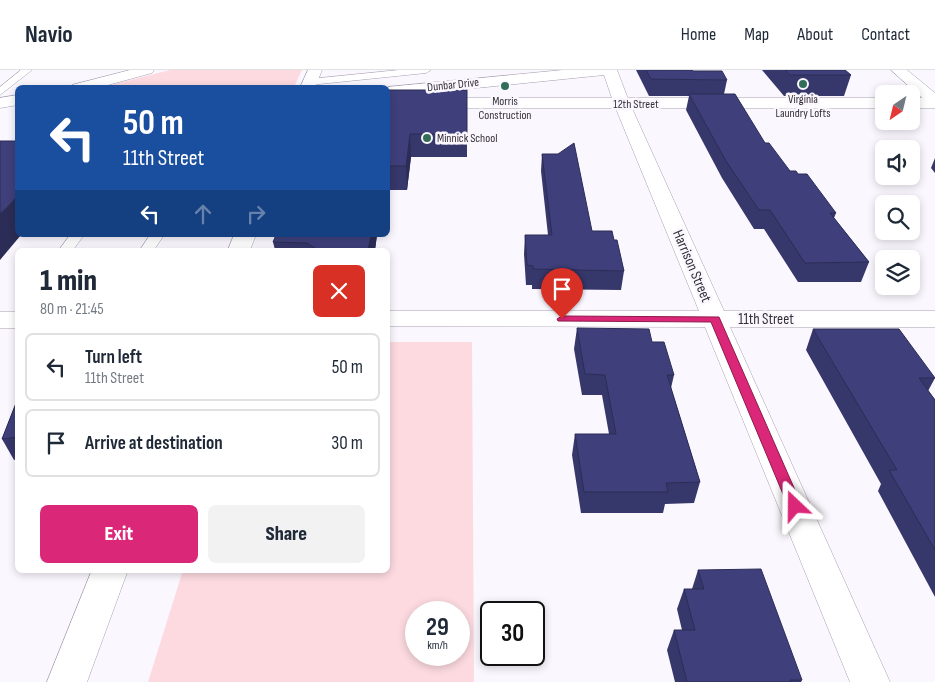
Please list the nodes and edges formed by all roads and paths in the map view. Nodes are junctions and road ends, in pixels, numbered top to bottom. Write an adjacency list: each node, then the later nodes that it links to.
1 (27, 70): 8 (lane)
2 (147, 70): 7 (street)
3 (426, 70): 6 (lane)
4 (609, 70): 9 (street, Dunbar Drive); 17 (street, Harrison Street)
5 (898, 70): 11 (street)
6 (311, 80)
7 (88, 85)
8 (0, 92)
9 (390, 92)
10 (15, 101): 14 (street)
11 (935, 102): 13 (street)
12 (875, 103): 17 (street, 12th Street)
13 (920, 103)
14 (0, 104): 15 (street)
15 (15, 104)
16 (390, 104): 17 (street, 12th Street)
17 (622, 104): 22 (street, Harrison Street)
18 (76, 237): 20 (lane)
19 (156, 237): 21 (lane)
20 (67, 248)
21 (148, 248)
22 (715, 319): 23 (street, 11th Street); 26 (street, 11th Street); 29 (street, Harrison Street)
23 (935, 319)
24 (0, 320): 25 (street)
25 (15, 320)
26 (390, 320)
27 (109, 573): 28 (street)
28 (67, 682)
29 (870, 682)

